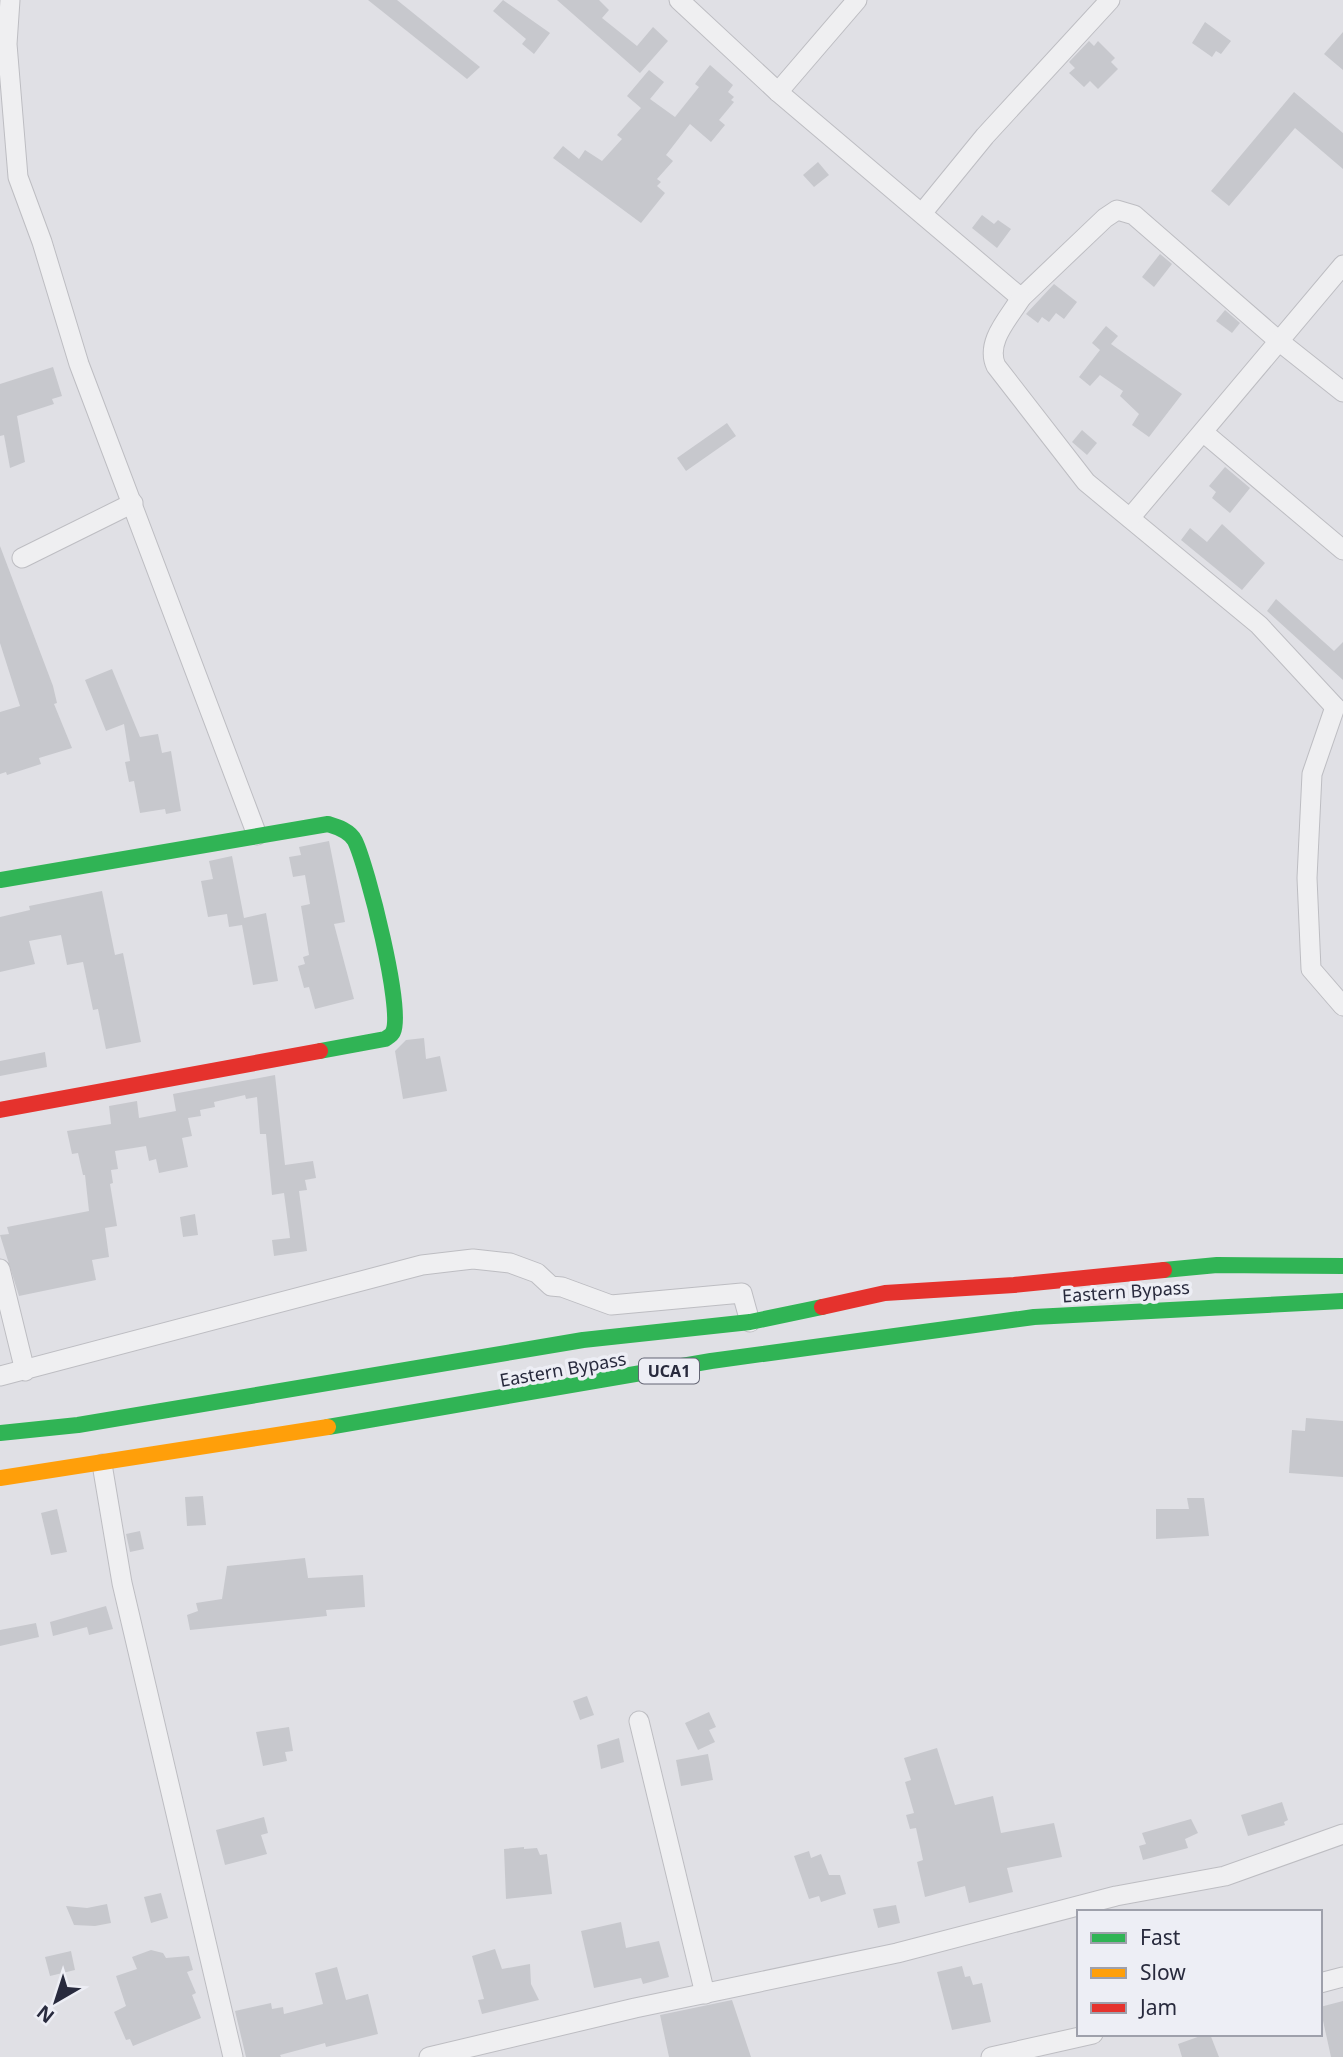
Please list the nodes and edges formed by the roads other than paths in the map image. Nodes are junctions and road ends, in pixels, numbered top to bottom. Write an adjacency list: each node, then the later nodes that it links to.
1 (10, 0): 12 (street)
2 (679, 0): 5 (street)
3 (857, 0): 5 (street)
4 (1110, 0): 6 (street)
5 (778, 92): 6 (street)
6 (923, 212): 8 (street)
7 (1343, 265): 9 (street)
8 (1021, 298): 9 (street); 13 (street)
9 (1280, 342): 10 (street); 11 (street)
10 (1343, 392)
11 (1203, 432): 13 (street); 14 (street)
12 (133, 503): 15 (street); 17 (street)
13 (1130, 518): 16 (street)
14 (1343, 550)
15 (23, 558)
16 (1339, 707): 19 (street)
17 (257, 835): 18 (main road); 20 (main road)
18 (0, 880)
19 (1343, 1006)
20 (0, 1110)
21 (1343, 1266): 24 (main road, Eastern Bypass / UCA1)
22 (0, 1269): 25 (street)
23 (1343, 1301): 29 (main road, Eastern Bypass / UCA1)
24 (750, 1322): 25 (street); 27 (main road, Eastern Bypass / UCA1)
25 (25, 1371): 26 (street)
26 (0, 1376)
27 (159, 1410): 28 (main road, Eastern Bypass / UCA1); 29 (main road)
28 (0, 1433)
29 (168, 1451): 30 (main road, Eastern Bypass / UCA1)
30 (102, 1464): 31 (main road, Eastern Bypass / UCA1); 38 (street)
31 (0, 1478)
32 (639, 1721): 36 (street)
33 (1343, 1834): 36 (street)
34 (1343, 1977): 35 (street)
35 (1322, 1982)
36 (705, 1993): 39 (street)
37 (1084, 2036): 40 (street)
38 (233, 2057)
39 (429, 2057)
40 (991, 2057)

